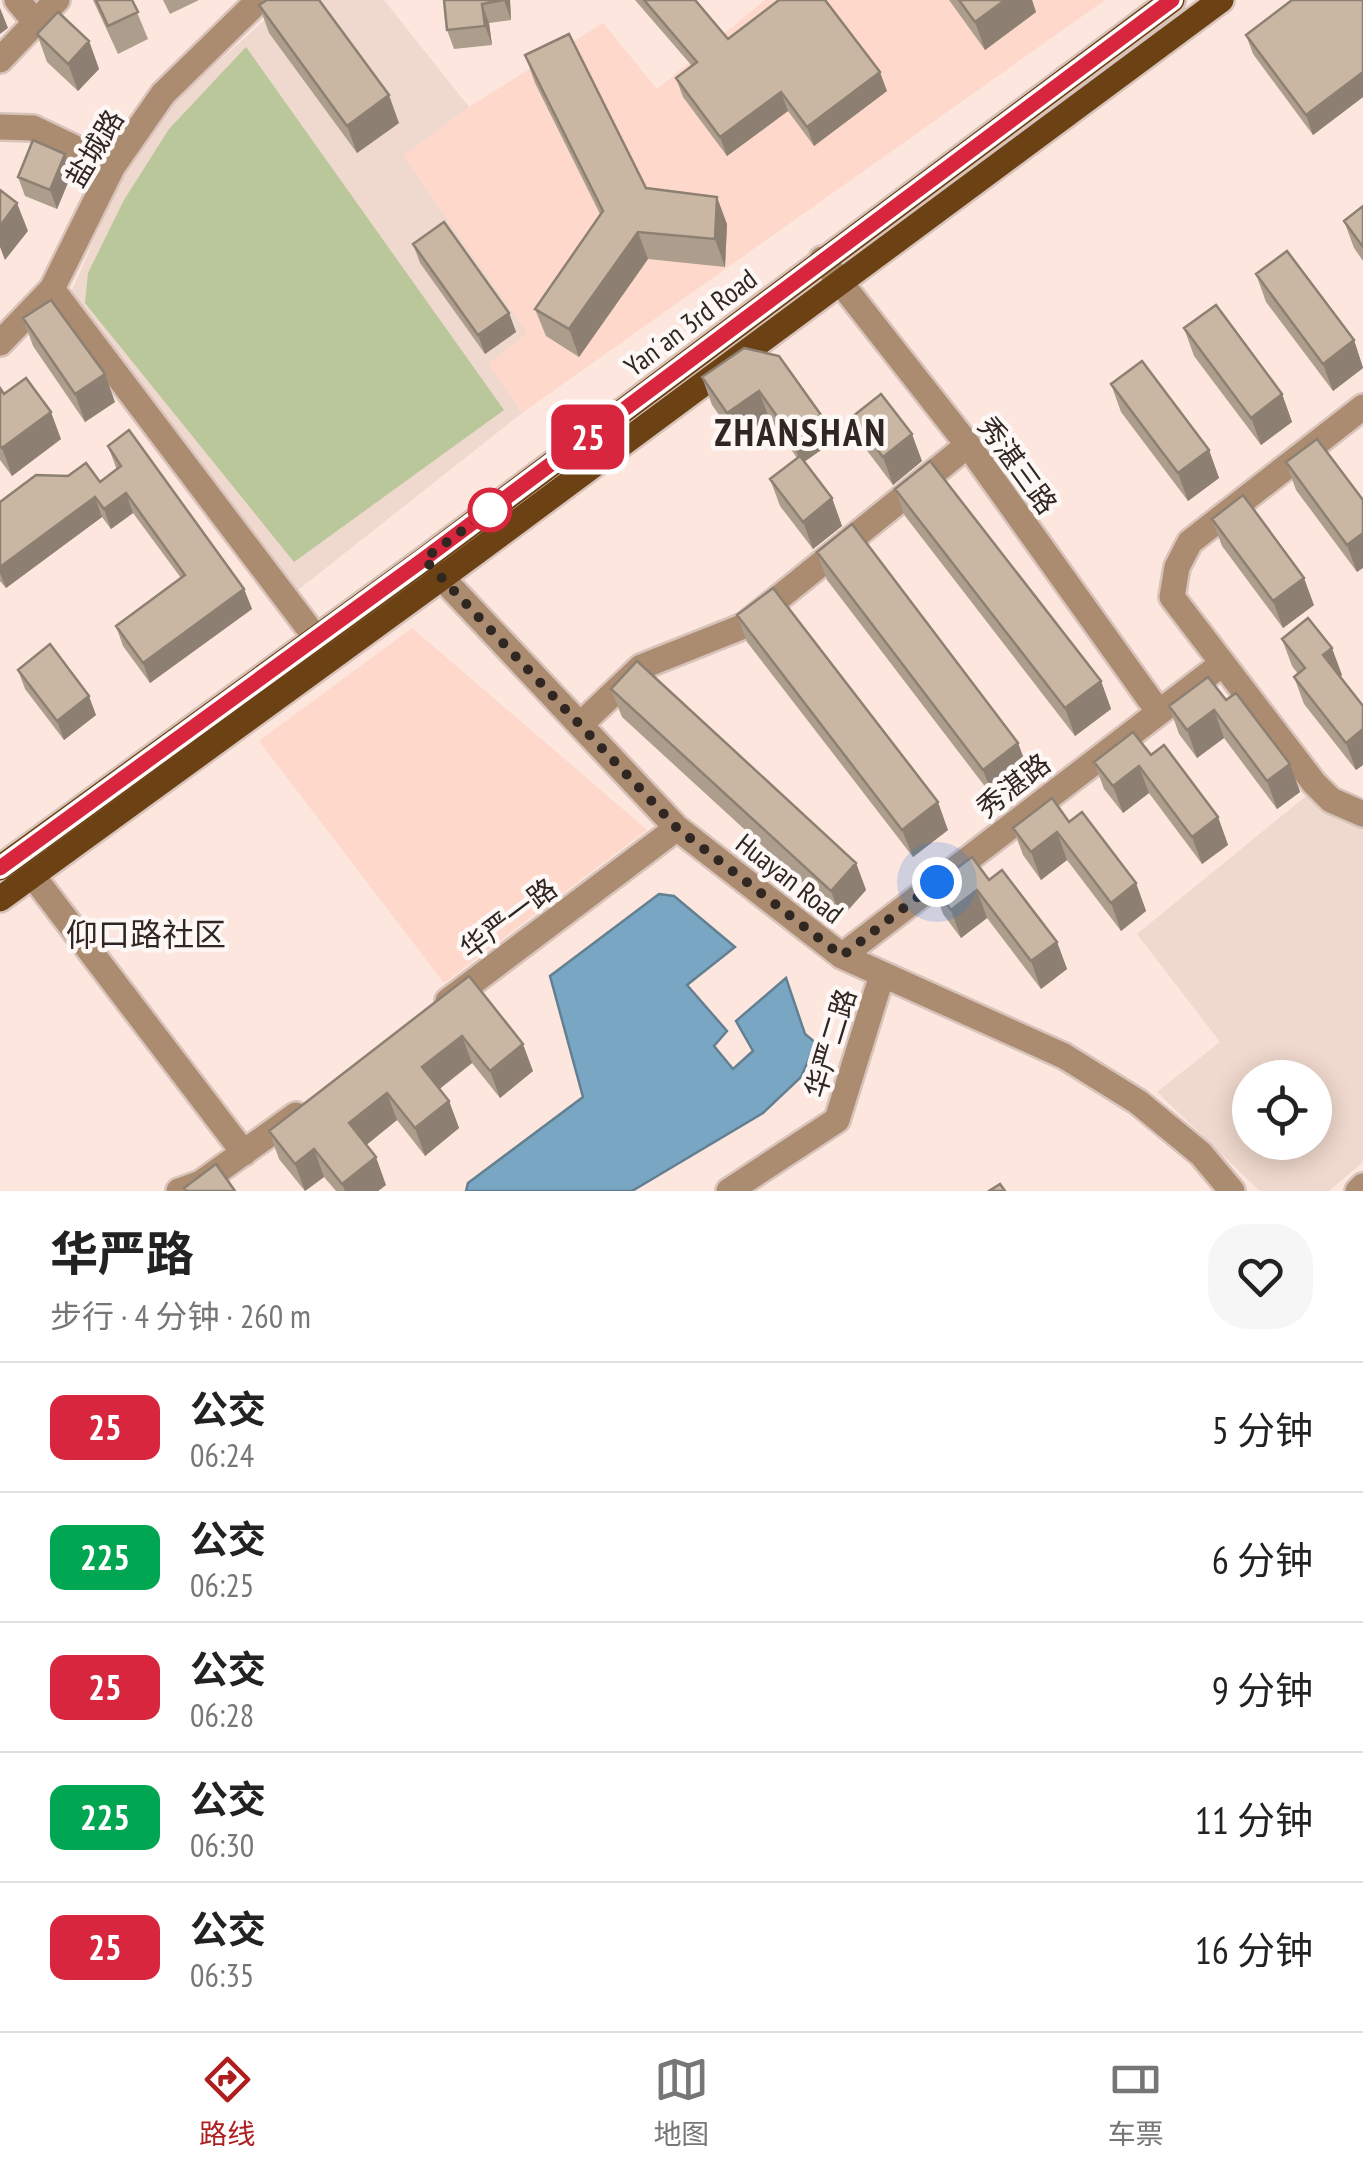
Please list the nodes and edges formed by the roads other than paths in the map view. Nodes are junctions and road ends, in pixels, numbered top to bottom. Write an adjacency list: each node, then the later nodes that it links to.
1 (17, 0): 6 (street)
2 (58, 0): 6 (street)
3 (259, 0): 9 (street, 盐城路)
4 (1172, 0): 10 (main road, Yan´an 3rd Road)
5 (1221, 0): 11 (main road, Yan´an 3rd Road)
6 (36, 23): 7 (street)
7 (0, 60)
8 (0, 126): 9 (street)
9 (113, 166): 12 (street, 盐城路)
10 (822, 260): 11 (street, 秀湛三路); 16 (main road, Yan´an 3rd Road)
11 (840, 282): 15 (street, 秀湛三路); 16 (main road, Yan´an 3rd Road)
12 (52, 289): 13 (street, 盐城路); 17 (street)
13 (0, 342)
14 (1363, 407): 18 (street)
15 (968, 446): 19 (street, 秀湛三路); 20 (street)
16 (432, 569): 17 (main road, Yan´an 3rd Road); 20 (street, Huayan Road); 23 (main road, Yan´an 3rd Road)
17 (316, 638): 23 (main road, Yan´an 3rd Road)
18 (1222, 664): 19 (street, 秀湛路); 21 (street)
19 (1158, 711): 25 (street, 秀湛路)
20 (580, 725): 22 (street, Huayan Road)
21 (1363, 814)
22 (677, 828): 25 (street, Huayan Road); 27 (street, 华严一路)
23 (16, 866): 24 (main road, Yan´an 3rd Road); 29 (street)
24 (0, 899)
25 (842, 956): 26 (street, Huayan Road)
26 (882, 976): 31 (street, 华严二路); 32 (street, Huayan Road)
27 (431, 1014)
28 (323, 1095): 29 (street)
29 (244, 1153): 30 (street)
30 (179, 1191)
31 (730, 1191)
32 (1232, 1191)

